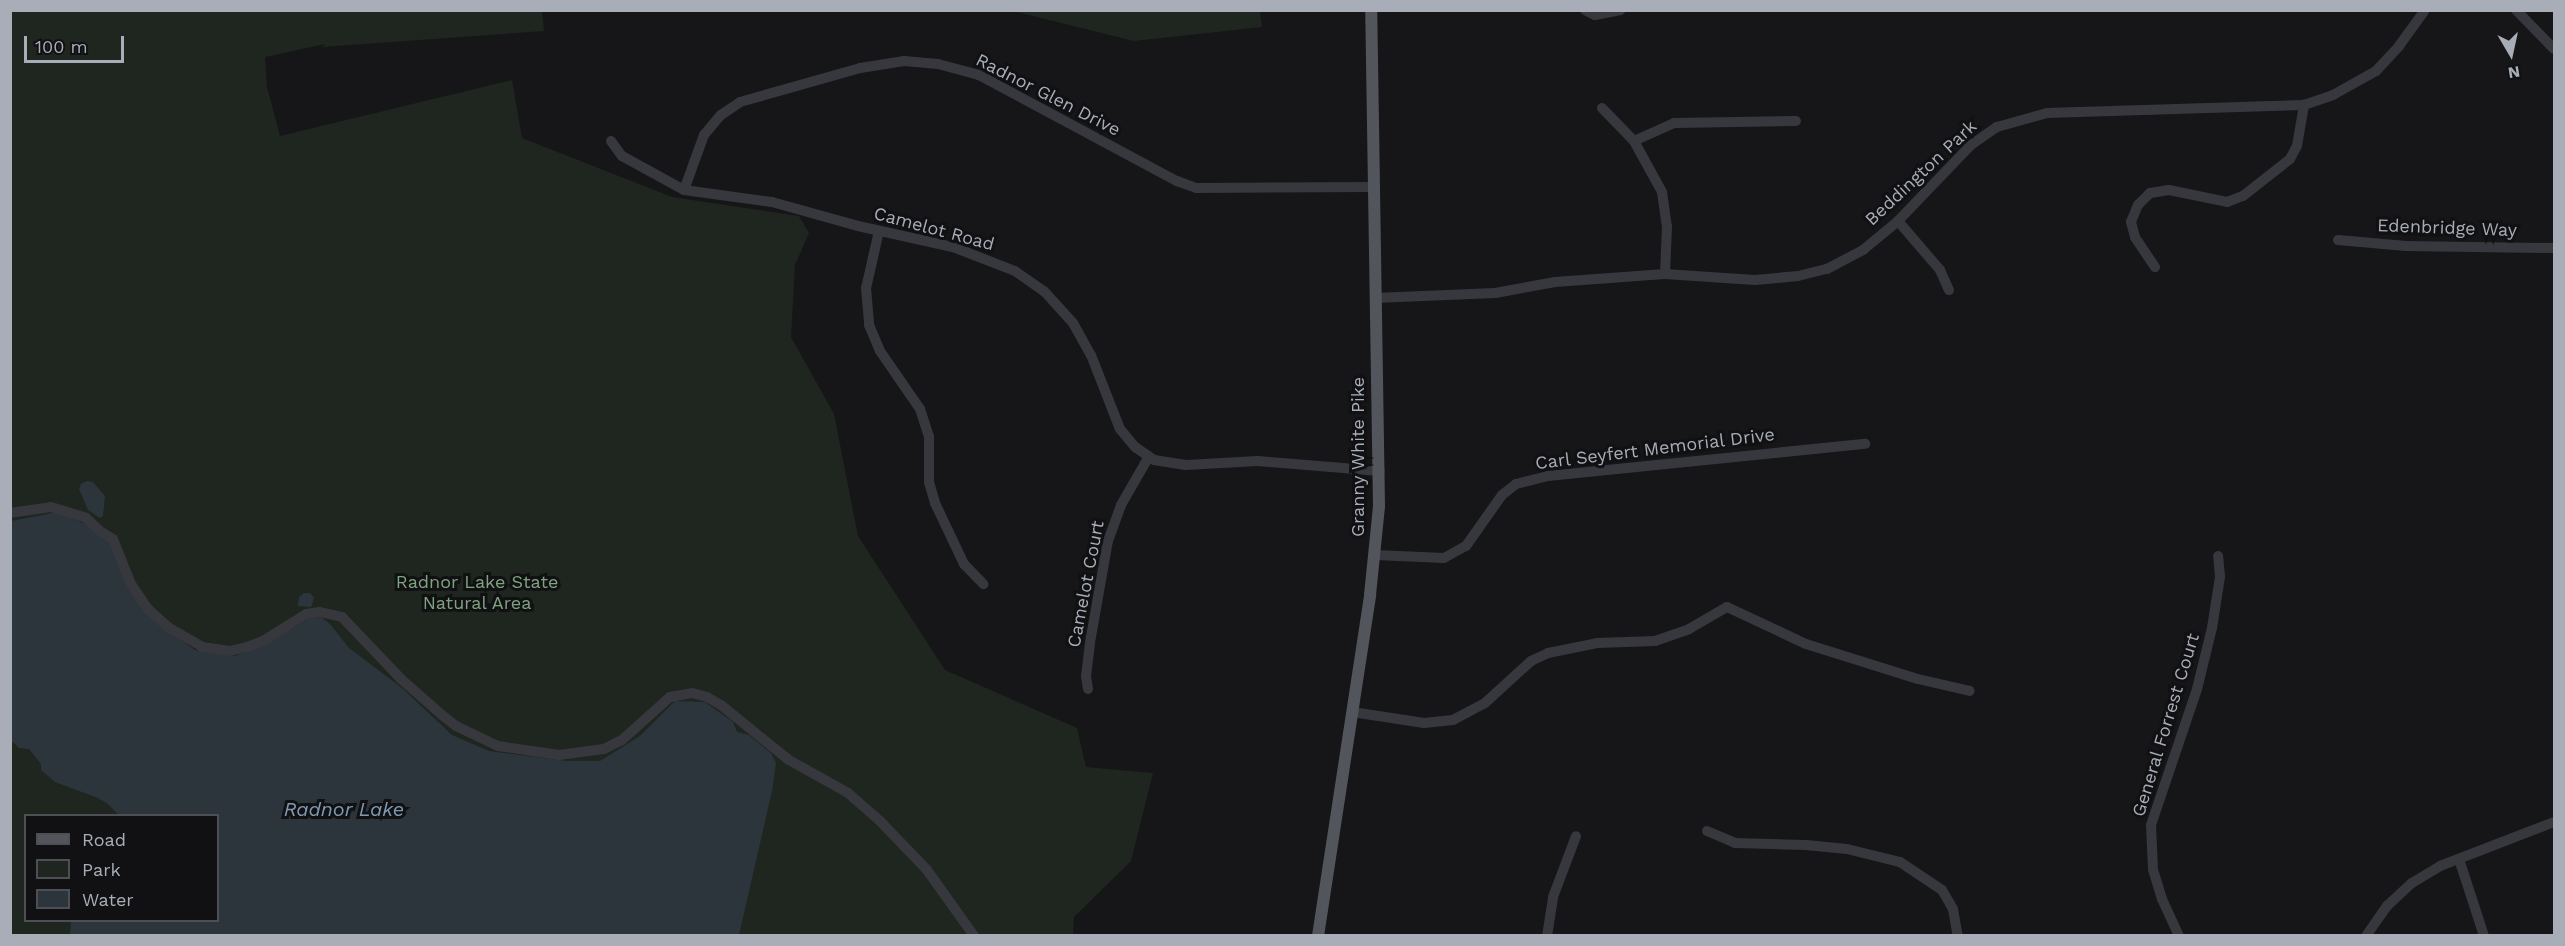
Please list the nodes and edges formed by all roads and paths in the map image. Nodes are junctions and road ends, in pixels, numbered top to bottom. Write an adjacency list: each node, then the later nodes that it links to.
1 (1371, 10): 12 (main road, Granny White Pike)
2 (1585, 10): 3 (street)
3 (1621, 10)
4 (2425, 10): 7 (street, Beddington Park)
5 (2516, 10): 6 (street)
6 (2554, 49)
7 (2304, 105): 14 (street, Beddington Park); 18 (street)
8 (1602, 108): 11 (street)
9 (1796, 121): 11 (street)
10 (611, 141): 13 (street, Camelot Road)
11 (1634, 141): 19 (street)
12 (1373, 186): 13 (street, Radnor Glen Drive); 21 (main road, Granny White Pike)
13 (684, 190): 15 (street, Camelot Road)
14 (1898, 221): 19 (street, Beddington Park); 20 (street)
15 (879, 231): 23 (street, Camelot Road); 28 (street)
16 (2338, 240): 17 (street, Edenbridge Way)
17 (2554, 248)
18 (2155, 267)
19 (1665, 274): 21 (street, Beddington Park)
20 (1949, 290)
21 (1375, 298): 24 (main road, Granny White Pike)
22 (1865, 444): 26 (street, Carl Seyfert Memorial Drive)
23 (1148, 458): 24 (street); 29 (street, Camelot Court)
24 (1380, 471): 26 (main road, Granny White Pike)
25 (10, 513): 36 (street)
26 (1375, 555): 31 (main road, Granny White Pike)
27 (2218, 556): 40 (street, General Forrest Court)
28 (983, 584)
29 (1088, 689)
30 (1970, 691): 31 (street)
31 (1352, 712): 37 (main road, Granny White Pike)
32 (2554, 822): 35 (street)
33 (1707, 831): 39 (street)
34 (1576, 836): 38 (street)
35 (2458, 859): 41 (street); 42 (street)
36 (974, 936)
37 (1318, 936)
38 (1547, 936)
39 (1958, 936)
40 (2179, 936)
41 (2366, 936)
42 (2484, 936)

